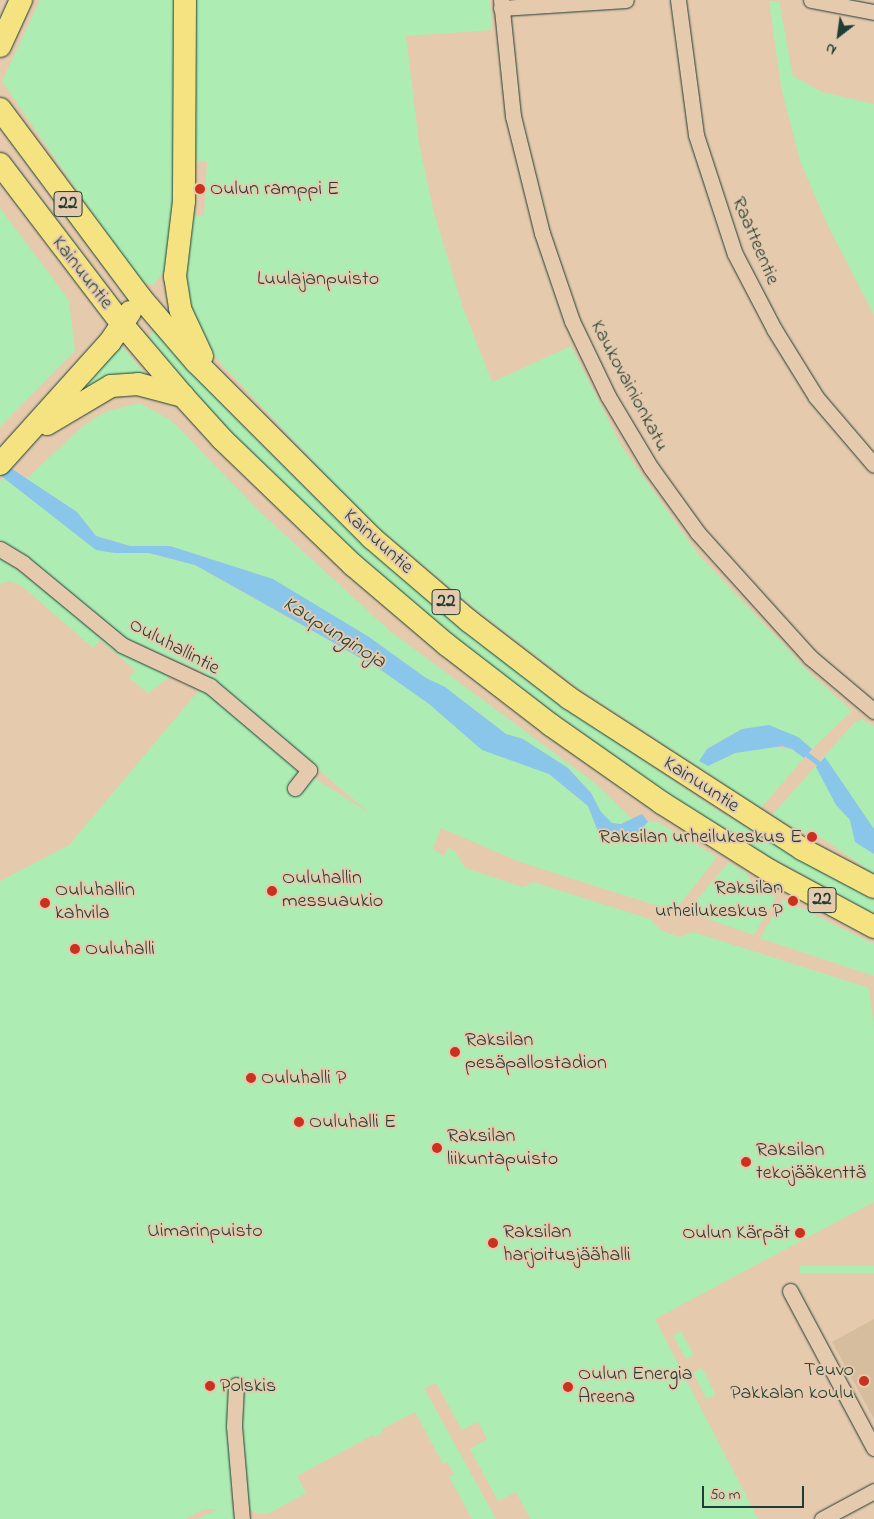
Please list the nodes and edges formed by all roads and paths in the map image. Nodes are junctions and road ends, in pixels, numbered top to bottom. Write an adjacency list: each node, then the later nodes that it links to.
1 (21, 0): 8 (highway)
2 (185, 0): 11 (highway)
3 (626, 0): 6 (street)
4 (678, 0): 19 (street, Raatteentie)
5 (811, 0): 7 (street)
6 (501, 4): 21 (street, Kaukovainionkatu)
7 (874, 12)
8 (2, 41)
9 (0, 110): 12 (highway, Kainuuntie / 22)
10 (0, 164): 13 (highway, Kainuuntie / 22)
11 (175, 276): 12 (highway); 15 (highway)
12 (140, 297): 13 (highway); 14 (highway); 15 (highway, Kainuuntie / 22)
13 (102, 299): 14 (highway, Kainuuntie / 22)
14 (122, 324): 16 (highway, Kainuuntie / 22); 17 (highway)
15 (212, 377): 23 (highway, Kainuuntie / 22)
16 (183, 396): 17 (highway); 24 (highway, Kainuuntie / 22)
17 (25, 438): 18 (highway)
18 (0, 464)
19 (874, 465)
20 (0, 549): 22 (street, Ouluhallintie)
21 (874, 711)
22 (295, 788)
23 (874, 887)
24 (874, 927)
25 (790, 1291): 27 (street)
26 (236, 1385): 29 (street)
27 (874, 1448)
28 (874, 1491): 30 (street)
29 (242, 1519)
30 (822, 1519)

